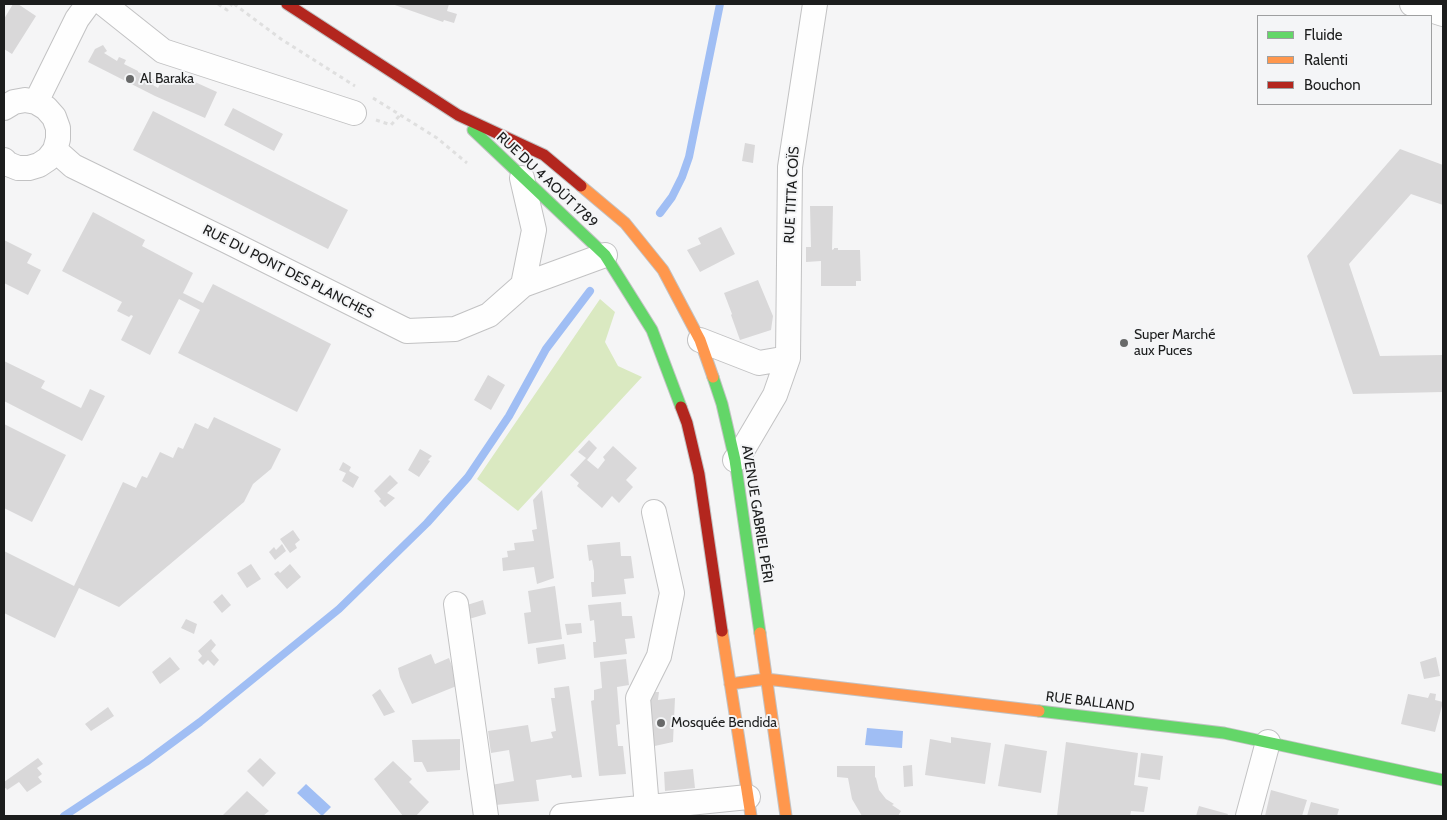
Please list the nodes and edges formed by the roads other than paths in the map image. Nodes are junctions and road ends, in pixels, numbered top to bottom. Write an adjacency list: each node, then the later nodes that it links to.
1 (88, 4): 7 (street)
2 (104, 4): 8 (street)
3 (287, 4): 10 (main road, RUE DU 4 AOÛT 1789)
4 (815, 4): 18 (street, RUE TITTA COÏS)
5 (1412, 4): 6 (street)
6 (1443, 14)
7 (36, 102): 9 (street); 11 (street)
8 (361, 104)
9 (4, 108)
10 (458, 115): 13 (main road, RUE DU 4 AOÛT 1789); 14 (main road, RUE DU 4 AOÛT 1789)
11 (55, 150): 12 (street); 16 (street, RUE DU PONT DES PLANCHES)
12 (4, 160)
13 (522, 178): 15 (main road, RUE DU 4 AOÛT 1789); 16 (street)
14 (637, 238): 17 (main road, AVENUE GABRIEL PÉRI)
15 (609, 262): 16 (street, RUE DU PONT DES PLANCHES); 23 (main road)
16 (523, 285)
17 (700, 340): 18 (street); 19 (main road, AVENUE GABRIEL PÉRI)
18 (788, 358): 19 (street, RUE TITTA COÏS)
19 (735, 460): 22 (main road, AVENUE GABRIEL PÉRI)
20 (654, 512): 27 (street)
21 (456, 604): 28 (street)
22 (766, 679): 23 (main road, RUE BALLAND); 24 (main road, RUE BALLAND); 30 (main road, AVENUE GABRIEL PÉRI)
23 (730, 684): 26 (main road)
24 (1268, 742): 25 (main road, RUE BALLAND); 31 (street)
25 (1443, 780)
26 (754, 807): 27 (street)
27 (647, 808): 29 (street)
28 (486, 816)
29 (562, 816)
30 (786, 816)
31 (1248, 816)

